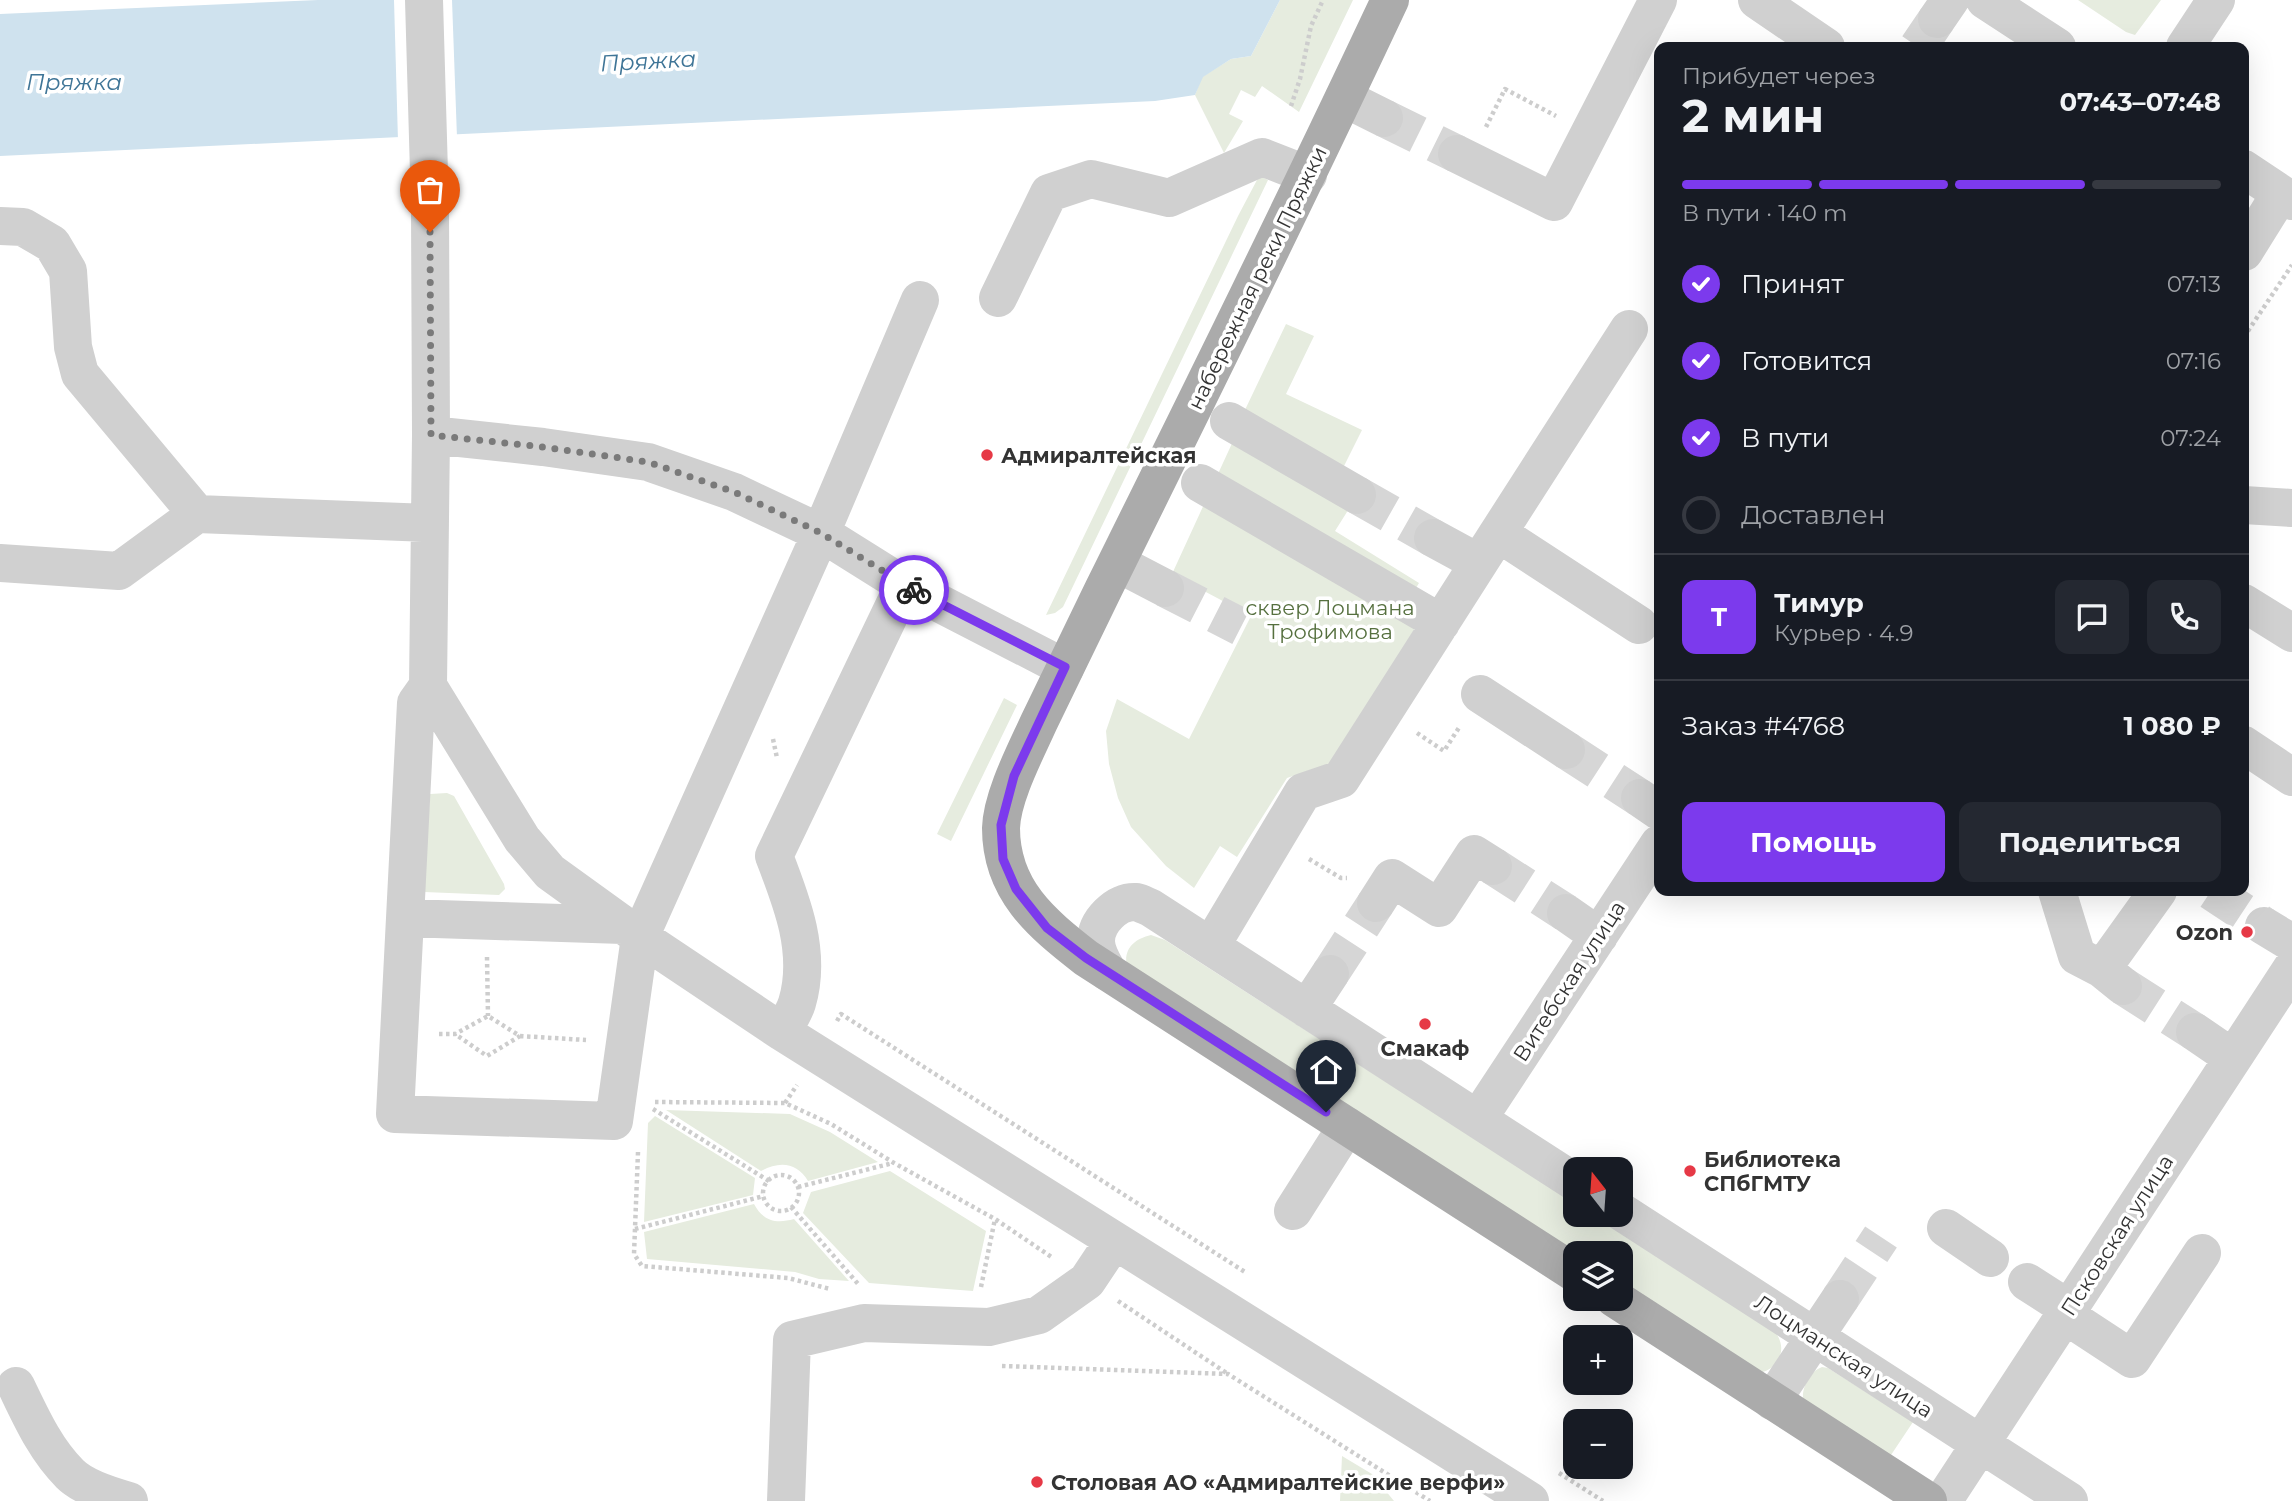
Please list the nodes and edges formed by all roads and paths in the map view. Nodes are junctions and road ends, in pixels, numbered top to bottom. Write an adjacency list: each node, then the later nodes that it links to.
1 (424, 0): 27 (street)
2 (1323, 0): 12 (path)
3 (1391, 0): 11 (main road, набережная реки Пряжки)
4 (1658, 0): 14 (street)
5 (1757, 0): 8 (street)
6 (1985, 0): 9 (street)
7 (2216, 0): 10 (street)
8 (1819, 42)
9 (2049, 42)
10 (2188, 42)
11 (1344, 98): 13 (street); 17 (main road, набережная реки Пряжки)
12 (1291, 106)
13 (1384, 118)
14 (1588, 133): 15 (path); 15 (street)
15 (1463, 156)
16 (2249, 172): 18 (street)
17 (1308, 175): 22 (street); 38 (main road, набережная реки Пряжки)
18 (2286, 197): 20 (street)
19 (0, 226): 32 (street)
20 (2249, 245)
21 (2292, 265): 25 (path)
22 (998, 298)
23 (920, 300): 34 (street)
24 (1629, 329): 36 (street)
25 (2249, 330)
26 (1229, 421): 29 (street)
27 (431, 435): 33 (street); 34 (street)
28 (1200, 483): 42 (street)
29 (1357, 495)
30 (2249, 505): 31 (street)
31 (2292, 508)
32 (197, 514): 33 (street); 37 (street)
33 (429, 523): 46 (street)
34 (821, 533): 39 (street); 63 (street)
35 (1433, 538): 36 (street)
36 (1488, 548): 42 (street); 43 (street)
37 (0, 563)
38 (1116, 563): 40 (street); 45 (main road, набережная реки Пряжки)
39 (904, 585): 45 (street); 72 (street)
40 (1165, 588)
41 (2249, 606): 44 (street)
42 (1441, 623): 48 (street)
43 (1639, 625)
44 (2292, 633)
45 (1065, 667): 67 (main road)
46 (428, 686): 61 (street); 63 (street)
47 (1480, 694): 48 (path); 51 (street)
48 (1384, 712): 54 (street)
49 (772, 734): 52 (path)
50 (2249, 748): 53 (street)
51 (1566, 750)
52 (777, 760)
53 (2292, 777)
54 (1277, 839): 59 (path); 65 (street)
55 (1654, 852): 64 (street, Витебская улица)
56 (1493, 866): 59 (street)
57 (2059, 896): 58 (street)
58 (2155, 896)
59 (1379, 898)
60 (1566, 914): 64 (street)
61 (405, 918): 62 (street); 74 (street)
62 (487, 920): 63 (street); 71 (path)
63 (631, 931): 72 (street); 77 (street)
64 (1599, 936): 79 (street, Витебская улица)
65 (1210, 947): 67 (street); 69 (street)
66 (2292, 968): 78 (street, Псковская улица)
67 (1108, 972): 80 (main road)
68 (1330, 974): 69 (street)
69 (1307, 1009): 79 (street)
70 (841, 1014): 96 (path)
71 (488, 1016): 75 (path); 76 (path)
72 (782, 1032): 92 (street)
73 (2195, 1032): 78 (street)
74 (399, 1033): 75 (path); 77 (street)
75 (455, 1034): 76 (path)
76 (520, 1036): 77 (path)
77 (625, 1042)
78 (2233, 1058): 103 (street, Псковская улица)
79 (1478, 1119): 83 (street)
80 (1347, 1126): 88 (street); 95 (main road)
81 (638, 1140): 91 (path)
82 (894, 1163): 84 (path); 85 (path); 100 (path)
83 (1563, 1174)
84 (769, 1181): 85 (path); 86 (path)
85 (798, 1187): 87 (path)
86 (764, 1196): 87 (path); 91 (path)
87 (791, 1208): 99 (path)
88 (1293, 1211)
89 (1633, 1219): 104 (street, Лоцманская улица)
90 (1946, 1228): 94 (street)
91 (635, 1229): 98 (path)
92 (1113, 1242): 110 (street); 112 (street)
93 (2202, 1253): 103 (street)
94 (1990, 1258)
95 (1563, 1265)
96 (1253, 1277)
97 (2027, 1282): 103 (street)
98 (842, 1290)
99 (853, 1291)
100 (978, 1298)
101 (1840, 1299): 104 (street)
102 (1633, 1310): 107 (main road)
103 (2067, 1312): 108 (street, Псковская улица)
104 (1815, 1337): 107 (street); 108 (street, Лоцманская улица)
105 (1001, 1366): 113 (path)
106 (16, 1386): 111 (street)
107 (1772, 1401): 115 (main road)
108 (1980, 1444): 116 (street, Псковская улица); 117 (street, Лоцманская улица)
109 (1556, 1471): 114 (path)
110 (1527, 1500)
111 (129, 1501)
112 (786, 1501)
113 (1430, 1501)
114 (1603, 1501)
115 (1928, 1501)
116 (1943, 1501)
117 (2068, 1501)

